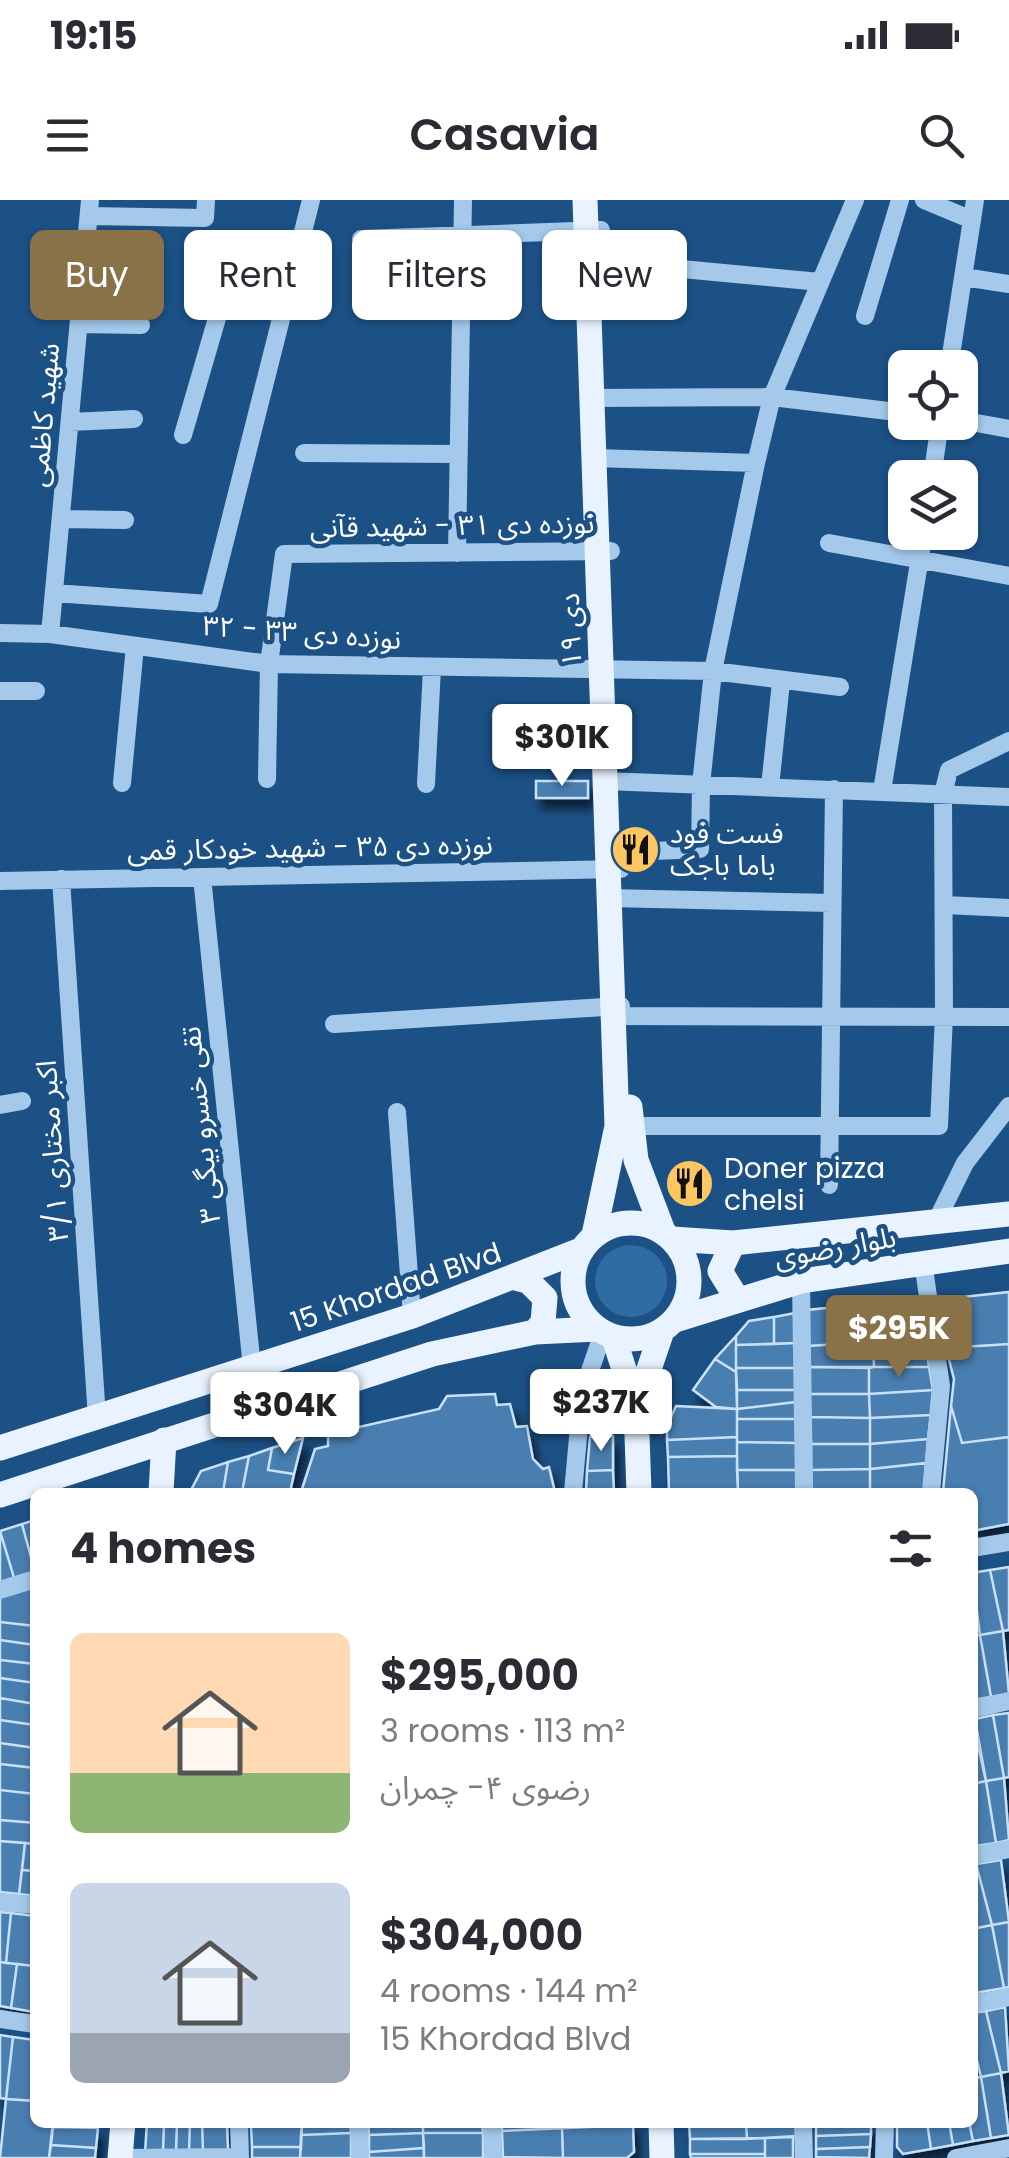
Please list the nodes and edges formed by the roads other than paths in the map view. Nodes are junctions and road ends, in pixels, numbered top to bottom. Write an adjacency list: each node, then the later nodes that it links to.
1 (310, 200): 12 (street)
2 (464, 200): 13 (street)
3 (585, 200): 14 (main road, ۱۹ دی)
4 (600, 200): 14 (main road, ۱۹ دی)
5 (855, 200): 17 (street)
6 (900, 200): 19 (street)
7 (924, 200): 11 (street)
8 (975, 200): 11 (street)
9 (89, 208): 10 (street); 24 (street, شهید کاظمی)
10 (205, 209)
11 (972, 220): 16 (street)
12 (302, 230)
13 (464, 230)
14 (593, 230)
15 (687, 269): 17 (street)
16 (964, 277): 18 (street); 26 (street)
17 (820, 282): 27 (street)
18 (1009, 284)
19 (865, 316)
20 (216, 320): 34 (street)
21 (278, 320): 47 (street)
22 (462, 320): 36 (street)
23 (596, 320): 28 (main road, ۱۹ دی)
24 (79, 324): 25 (street); 31 (street, شهید کاظمی)
25 (141, 325)
26 (952, 350)
27 (772, 397): 28 (street); 29 (street); 38 (street)
28 (599, 398): 37 (main road, ۱۹ دی)
29 (888, 410)
30 (134, 419): 31 (street)
31 (70, 422): 39 (street, شهید کاظمی)
32 (978, 423): 33 (street)
33 (1009, 429)
34 (183, 435)
35 (304, 453): 36 (street)
36 (458, 454): 44 (street)
37 (601, 459): 38 (street); 43 (main road, ۱۹ دی)
38 (756, 463): 54 (street)
39 (61, 519): 40 (street); 47 (street, شهید کاظمی)
40 (126, 520)
41 (829, 543): 45 (street)
42 (921, 550): 45 (street)
43 (604, 551): 44 (street, نوزده دی ۳۱ - شهید قآنی); 53 (main road, ۱۹ دی)
44 (457, 552): 51 (street, نوزده دی ۳۱ - شهید قآنی)
45 (920, 560): 46 (street); 67 (street)
46 (1009, 576)
47 (54, 593): 49 (street, شهید کاظمی)
48 (0, 633): 49 (street, ۳۲ - نوزده دی ۳۳)
49 (50, 634): 50 (street, ۳۲ - نوزده دی ۳۳)
50 (135, 646): 51 (street, ۳۲ - نوزده دی ۳۳); 62 (street)
51 (269, 664): 52 (street, ۳۲ - نوزده دی ۳۳); 60 (street)
52 (432, 668): 53 (street, ۳۲ - نوزده دی ۳۳); 63 (street)
53 (608, 671): 54 (street, ۳۲ - نوزده دی ۳۳); 61 (main road, ۱۹ دی)
54 (713, 671): 55 (street, ۳۲ - نوزده دی ۳۳); 64 (street)
55 (781, 682): 56 (street, ۳۲ - نوزده دی ۳۳); 65 (street)
56 (840, 688)
57 (0, 691): 58 (street)
58 (36, 691)
59 (1009, 740): 68 (street)
60 (267, 780)
61 (612, 782): 64 (street); 71 (main road, ۱۹ دی)
62 (122, 783)
63 (426, 784)
64 (701, 785): 65 (street); 70 (street)
65 (770, 787): 66 (street)
66 (834, 789): 67 (street); 76 (street)
67 (882, 791): 68 (street)
68 (943, 794): 69 (street); 77 (street)
69 (1009, 798)
70 (654, 850)
71 (615, 869): 72 (street, نوزده دی ۳۵ - شهید خودکار قمی); 75 (main road, ۱۹ دی)
72 (202, 877): 73 (street, نوزده دی ۳۵ - شهید خودکار قمی); 105 (street, ۳ تقی خسرو بیگی)
73 (61, 880): 74 (street, نوزده دی ۳۵ - شهید خودکار قمی); 107 (street, ۳/۱ اکبر مختاری)
74 (0, 881)
75 (616, 899): 76 (street); 79 (main road, ۱۹ دی)
76 (832, 902): 81 (street)
77 (944, 905): 78 (street); 80 (street)
78 (1009, 908)
79 (620, 1011): 81 (street); 83 (street); 88 (main road, ۱۹ دی); 94 (main road, ۱۹ دی)
80 (944, 1015): 81 (street); 82 (street); 89 (street)
81 (830, 1016): 89 (street)
82 (1009, 1017)
83 (334, 1024)
84 (22, 1102): 85 (street)
85 (0, 1105)
86 (1009, 1106): 92 (street)
87 (396, 1112): 101 (street)
88 (630, 1126): 89 (street); 93 (main road, ۱۹ دی)
89 (829, 1126): 90 (street)
90 (829, 1185)
91 (1009, 1214): 92 (main road, بلوار رضوی)
92 (936, 1222): 95 (main road, بلوار رضوی)
93 (667, 1235): 94 (main road); 95 (main road, بلوار رضوی); 102 (main road)
94 (587, 1243): 98 (main road, 15 Khordad Blvd); 104 (main road)
95 (733, 1243): 100 (main road)
96 (1009, 1250): 97 (main road, بلوار رضوی)
97 (923, 1262): 99 (main road, بلوار رضوی); 114 (street)
98 (516, 1278): 101 (main road, 15 Khordad Blvd); 103 (main road)
99 (801, 1280): 100 (main road, بلوار رضوی); 113 (street)
100 (736, 1297): 102 (main road, بلوار رضوی)
101 (412, 1316): 105 (main road, 15 Khordad Blvd)
102 (669, 1325): 104 (main road); 106 (main road)
103 (536, 1332): 104 (main road); 108 (main road)
104 (605, 1333): 106 (main road); 111 (street)
105 (252, 1368): 107 (main road, 15 Khordad Blvd)
106 (636, 1407): 112 (main road)
107 (97, 1418): 109 (main road, 15 Khordad Blvd)
108 (164, 1440): 110 (main road); 115 (main road)
109 (0, 1448)
110 (161, 1488)
111 (572, 1488)
112 (639, 1488)
113 (804, 1488)
114 (931, 1488)
115 (0, 1495)
116 (1009, 1542): 117 (street)
117 (978, 1547)
118 (30, 1581): 119 (street)
119 (0, 1590)
120 (1009, 1701): 121 (street)
121 (978, 1707)
122 (1009, 1849): 123 (street)
123 (978, 1855)
124 (0, 1902): 125 (street)
125 (30, 1905)
126 (1009, 1997): 127 (street)
127 (978, 2003)
128 (0, 2019): 129 (street)
129 (30, 2023)
130 (122, 2128): 139 (main road)
131 (239, 2128): 138 (street)
132 (359, 2128): 140 (street)
133 (492, 2128): 141 (street)
134 (660, 2128): 142 (main road)
135 (804, 2128): 143 (street)
136 (885, 2128): 144 (street)
137 (1009, 2148): 145 (street)
138 (240, 2157): 139 (street)
139 (120, 2158)
140 (360, 2158)
141 (493, 2158)
142 (662, 2158)
143 (804, 2158)
144 (884, 2158)
145 (956, 2158)

